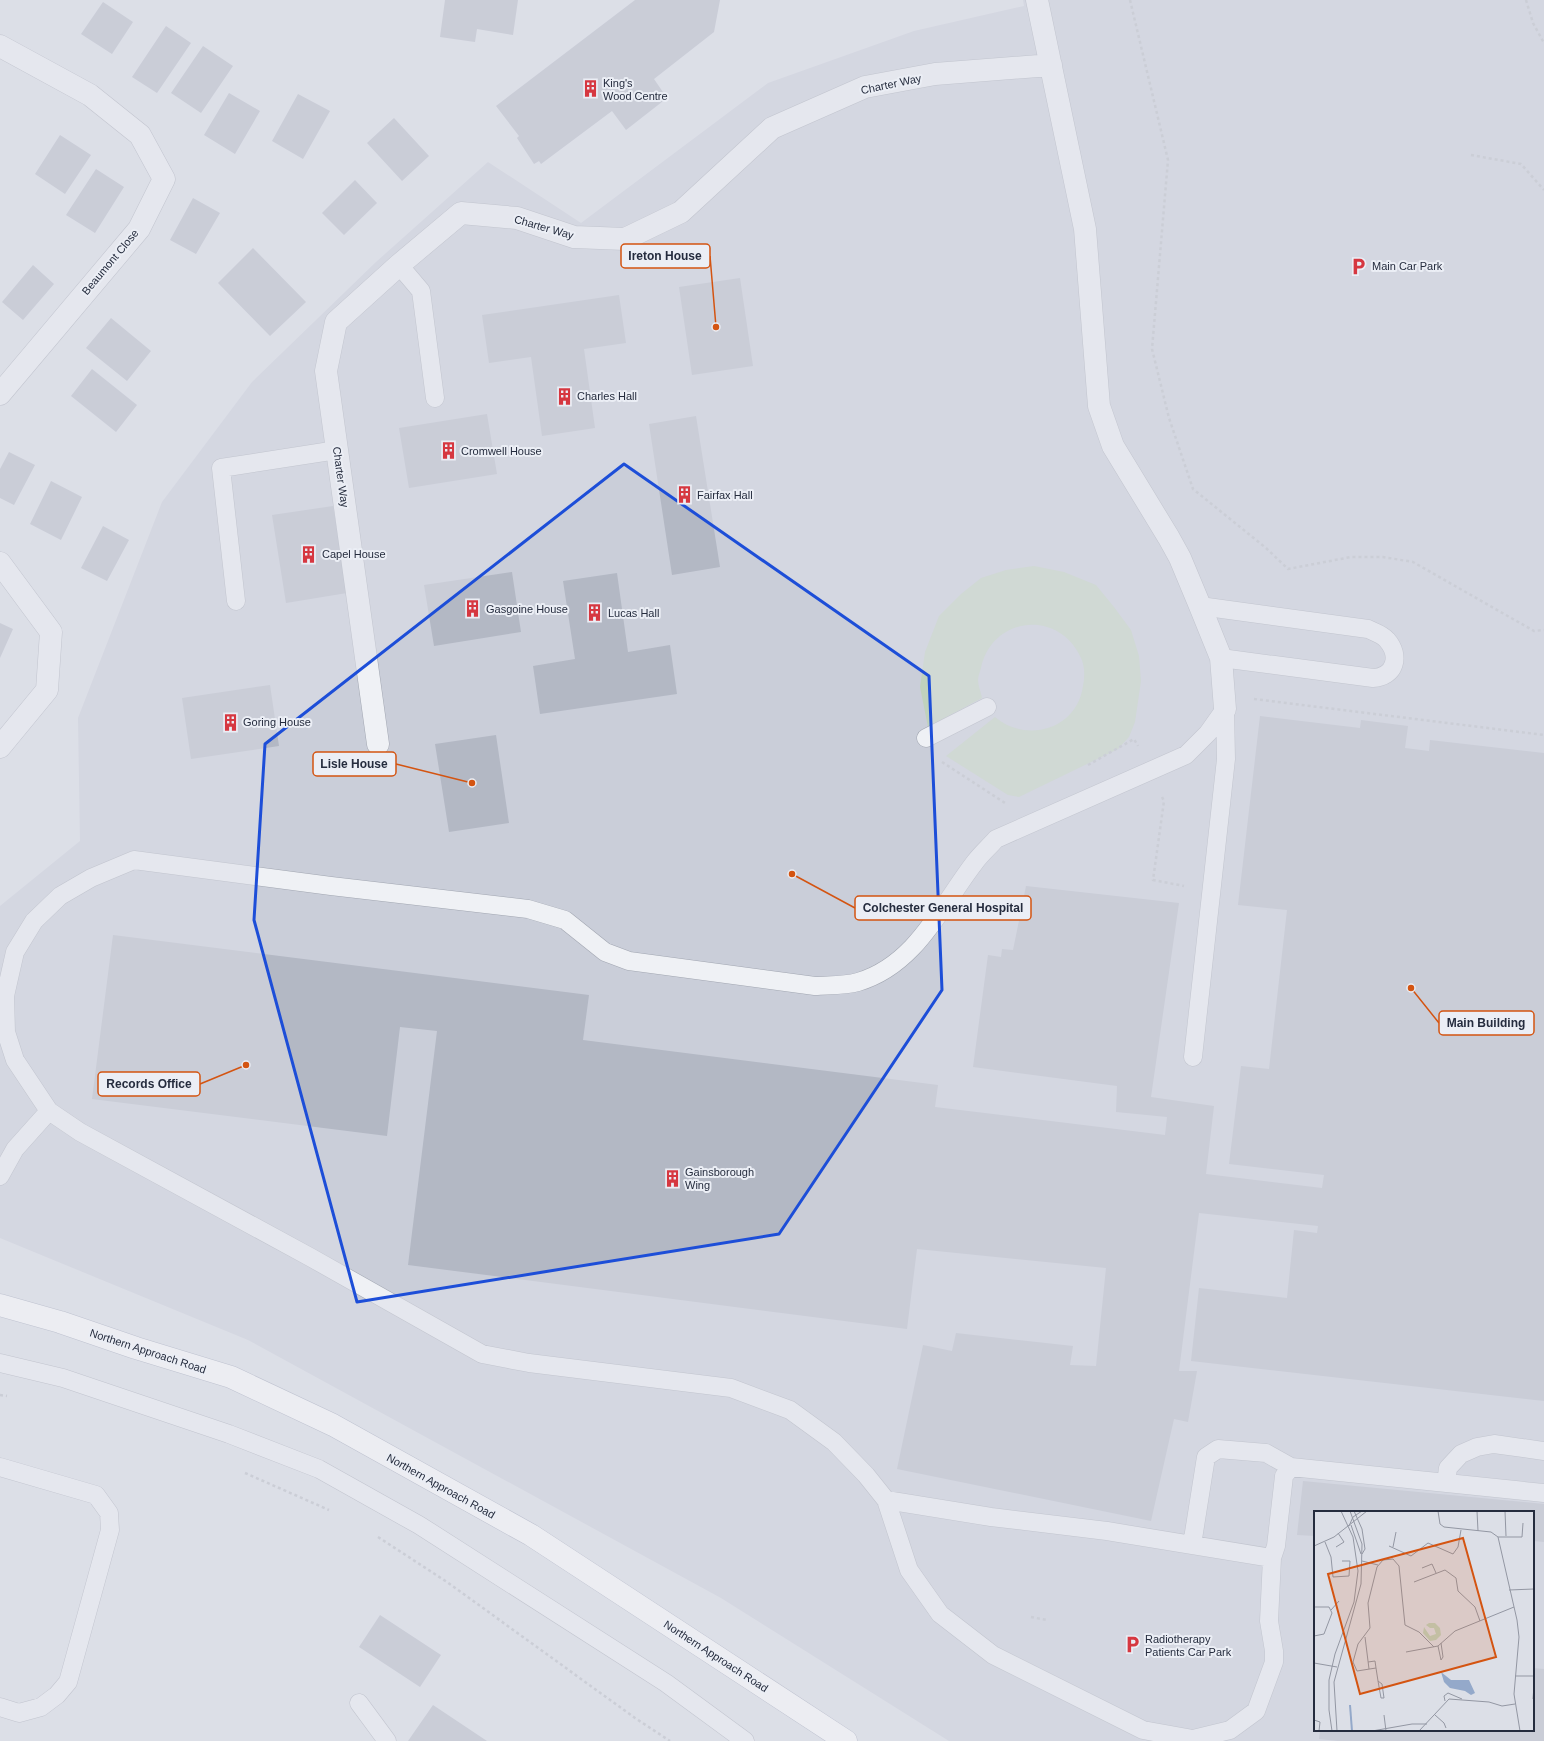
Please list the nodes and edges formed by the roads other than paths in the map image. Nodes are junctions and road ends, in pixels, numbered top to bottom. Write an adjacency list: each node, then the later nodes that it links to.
1 (1037, 0): 3 (street)
2 (0, 46): 5 (street, Beaumont Close)
3 (1051, 64): 4 (street, Charter Way); 10 (street)
4 (399, 265): 6 (lane); 7 (street, Charter Way)
5 (0, 394)
6 (435, 398)
7 (337, 450): 9 (lane); 15 (street, Charter Way)
8 (0, 563): 16 (street)
9 (236, 601)
10 (1200, 606): 11 (street); 11 (lane)
11 (1221, 658): 12 (street)
12 (1224, 702): 17 (lane); 18 (lane)
13 (987, 707): 14 (lane)
14 (926, 738)
15 (378, 744)
16 (0, 747)
17 (1193, 1057)
18 (49, 1111): 19 (lane); 27 (lane)
19 (0, 1176)
20 (0, 1305): 34 (main road, Northern Approach Road)
21 (0, 1363): 33 (lane)
22 (1544, 1451): 25 (lane)
23 (0, 1467): 31 (lane)
24 (1291, 1467): 25 (lane); 28 (lane); 29 (lane)
25 (1446, 1483): 26 (lane)
26 (1544, 1493)
27 (886, 1500): 28 (lane); 29 (lane)
28 (1192, 1545): 29 (lane)
29 (1272, 1558)
30 (359, 1703): 32 (lane)
31 (0, 1707)
32 (387, 1741)
33 (745, 1741)
34 (846, 1741)

